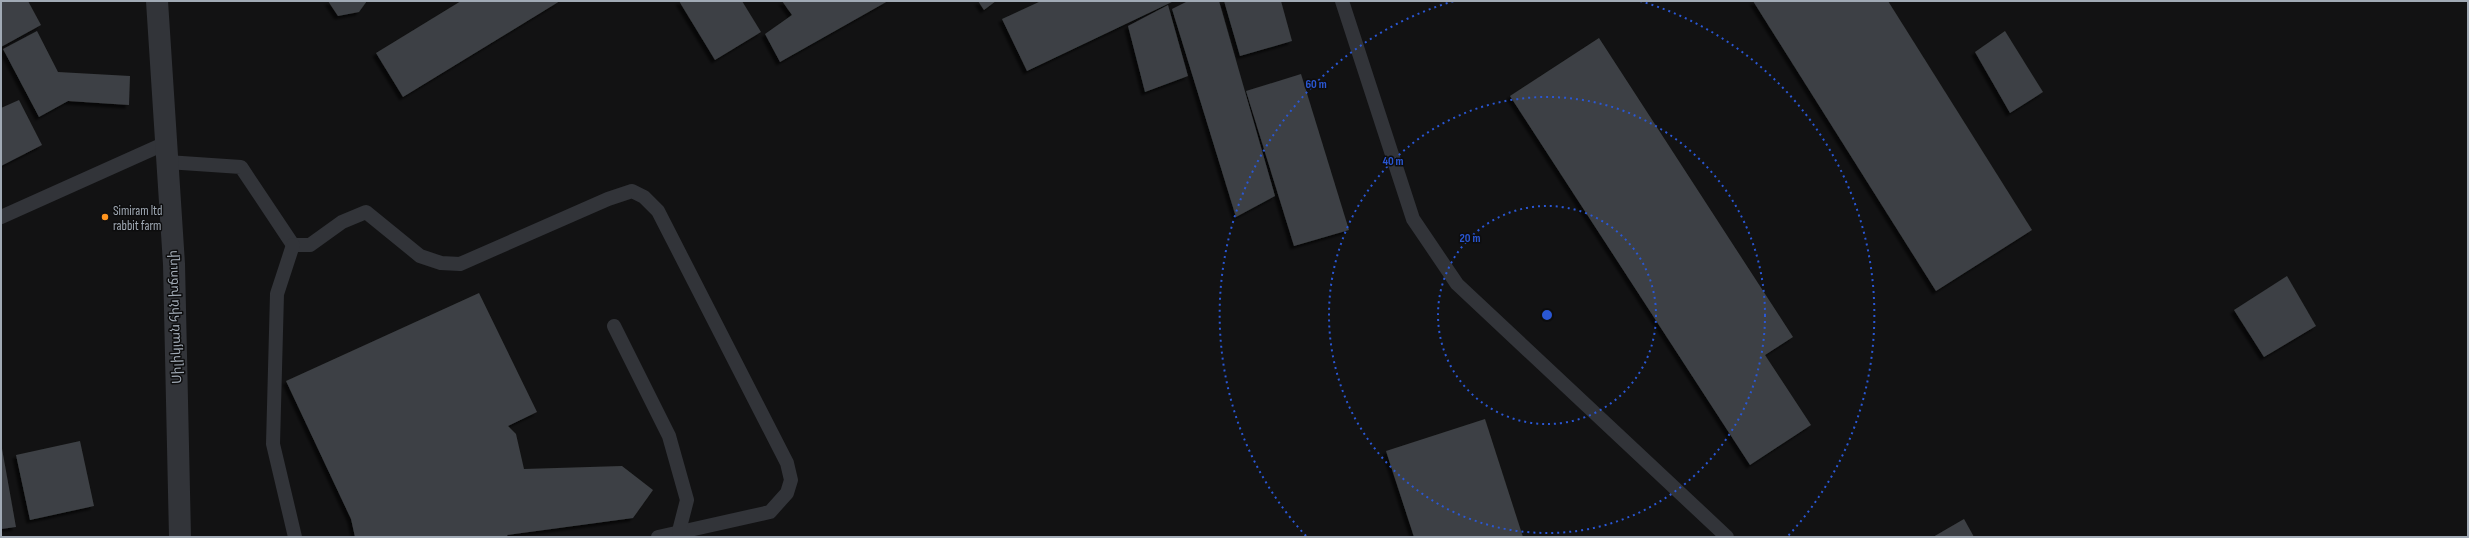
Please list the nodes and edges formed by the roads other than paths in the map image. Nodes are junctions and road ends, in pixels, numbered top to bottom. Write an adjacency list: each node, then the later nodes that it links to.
1 (157, 1): 3 (street, Սիլիկյան հին խճուղի)
2 (1342, 1): 11 (lane)
3 (167, 153): 4 (lane); 5 (lane); 8 (street, Սիլիկյան հին խճուղի)
4 (1, 217)
5 (293, 245): 7 (lane); 9 (lane)
6 (614, 326): 7 (lane)
7 (679, 531): 10 (lane)
8 (180, 537)
9 (295, 537)
10 (658, 537)
11 (1727, 537)

